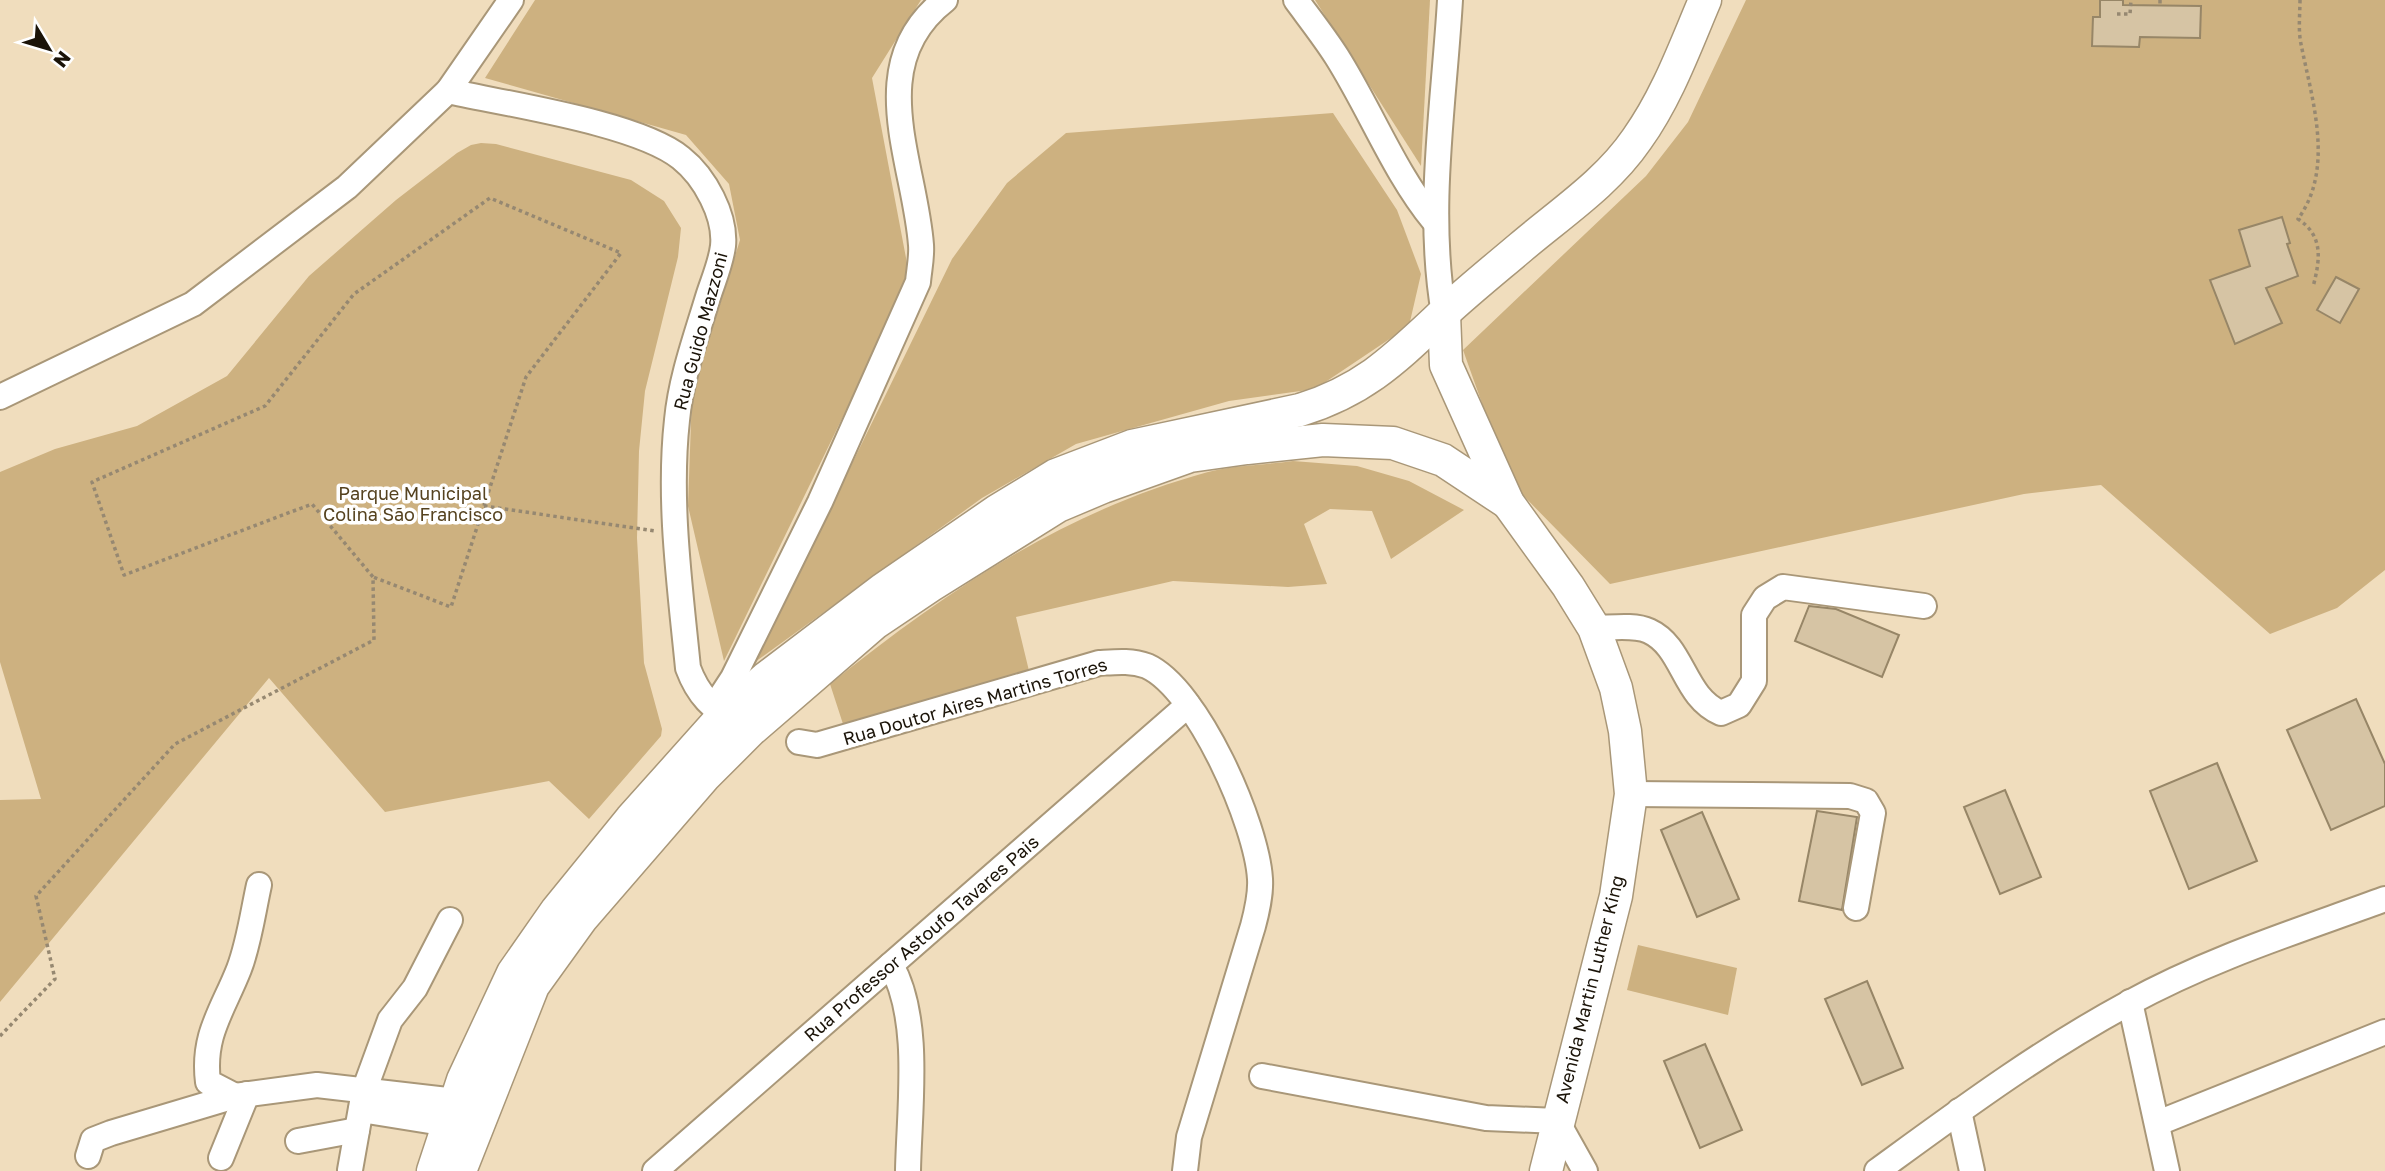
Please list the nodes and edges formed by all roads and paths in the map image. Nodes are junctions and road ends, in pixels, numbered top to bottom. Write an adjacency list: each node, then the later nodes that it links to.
1 (511, 0): 9 (street)
2 (945, 0): 27 (street)
3 (1296, 0): 10 (street)
4 (1450, 0): 10 (street)
5 (1705, 0): 12 (main road)
6 (2131, 0): 8 (path)
7 (2300, 0): 11 (path)
8 (2117, 14)
9 (448, 91): 16 (street); 22 (street, Rua Guido Mazzoni)
10 (1434, 221): 12 (street)
11 (2313, 287)
12 (1444, 314): 13 (main road); 14 (main road, Avenida Martin Luther King)
13 (1407, 351): 14 (main road); 15 (main road)
14 (1446, 365): 17 (main road, Avenida Martin Luther King)
15 (1360, 385): 18 (main road); 27 (main road)
16 (0, 397)
17 (1477, 432): 19 (main road); 20 (main road, Avenida Martin Luther King)
18 (1367, 440): 19 (main road, Avenida Martin Luther King); 27 (main road, Avenida Martin Luther King)
19 (1443, 460): 20 (main road, Avenida Martin Luther King)
20 (1508, 503): 25 (main road, Avenida Martin Luther King)
21 (484, 506): 22 (path); 23 (path); 23 (path)
22 (677, 535): 27 (street, Rua Guido Mazzoni)
23 (373, 578): 38 (path)
24 (1924, 606): 25 (street)
25 (1594, 628): 29 (main road, Avenida Martin Luther King)
26 (1188, 705): 28 (street, Rua Doutor Aires Martins Torres); 34 (street, Rua Professor Astoufo Tavares Pais); 54 (street, Rua Doutor Aires Martins Torres)
27 (730, 717): 35 (main road)
28 (799, 742)
29 (1630, 794): 32 (street); 44 (main road, Avenida Martin Luther King)
30 (259, 885): 40 (street)
31 (2385, 899): 36 (street)
32 (1856, 908)
33 (450, 920): 41 (street)
34 (891, 965): 52 (street, Rua Professor Astoufo Tavares Pais); 53 (street)
35 (523, 980): 43 (main road); 51 (main road)
36 (2130, 1002): 42 (street); 45 (street)
37 (2385, 1032): 45 (street)
38 (0, 1036)
39 (1262, 1076): 44 (street)
40 (241, 1095): 41 (street); 47 (street); 48 (street)
41 (360, 1110): 43 (street); 46 (street); 49 (street)
42 (1959, 1111): 57 (street); 58 (street)
43 (452, 1113): 50 (main road)
44 (1557, 1121): 55 (main road, Avenida Martin Luther King); 56 (street)
45 (2158, 1123): 59 (street)
46 (298, 1141)
47 (88, 1156)
48 (221, 1158)
49 (350, 1170)
50 (433, 1171)
51 (460, 1171)
52 (655, 1171)
53 (908, 1171)
54 (1185, 1171)
55 (1546, 1171)
56 (1585, 1171)
57 (1877, 1171)
58 (1972, 1171)
59 (2167, 1171)

